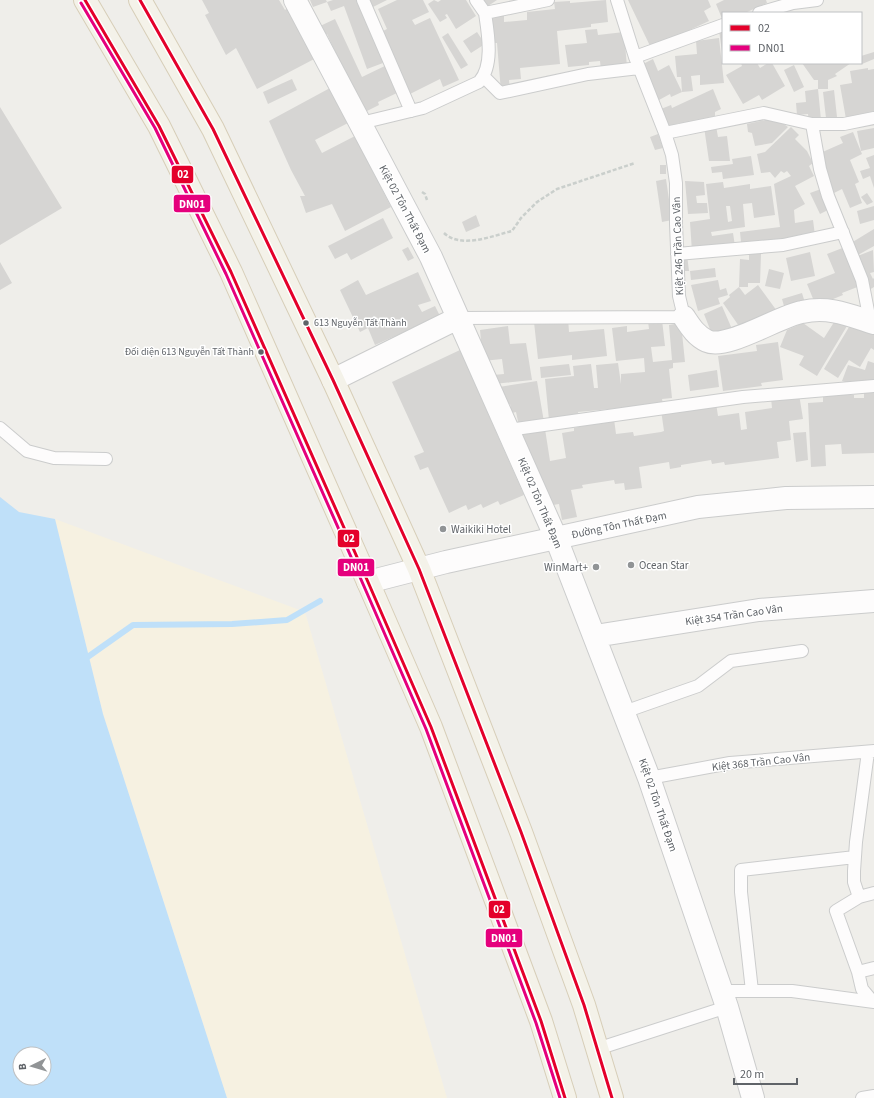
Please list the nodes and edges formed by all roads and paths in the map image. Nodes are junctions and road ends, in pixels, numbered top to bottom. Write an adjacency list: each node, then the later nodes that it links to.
1 (85, 0): 37 (main road)
2 (140, 0): 29 (main road)
3 (295, 0): 17 (street, Kiệt 02 Tôn Thất Đạm)
4 (363, 0): 15 (lane)
5 (476, 0): 11 (lane)
6 (548, 0): 11 (lane)
7 (617, 0): 13 (lane, Kiệt 246 Trần Cao Vân)
8 (817, 0): 9 (lane)
9 (775, 4): 10 (lane)
10 (761, 12)
11 (485, 13): 14 (lane)
12 (722, 25): 13 (lane)
13 (637, 63): 14 (lane); 19 (lane, Kiệt 246 Trần Cao Vân)
14 (484, 77): 15 (lane)
15 (411, 111): 17 (lane)
16 (874, 118): 18 (lane)
17 (361, 123): 21 (street, Kiệt 02 Tôn Thất Đạm)
18 (812, 124): 19 (lane); 24 (lane)
19 (665, 133): 25 (lane, Kiệt 246 Trần Cao Vân)
20 (635, 163): 23 (path)
21 (397, 192): 22 (path); 28 (street, Kiệt 02 Tôn Thất Đạm)
22 (429, 206)
23 (440, 229)
24 (843, 232): 25 (lane); 26 (lane)
25 (677, 254): 27 (lane, Kiệt 246 Trần Cao Vân)
26 (872, 313): 27 (street, Kiệt 246 Trần Cao Vân)
27 (684, 317): 28 (lane)
28 (458, 318): 29 (street); 32 (street, Kiệt 02 Tôn Thất Đạm)
29 (333, 380): 36 (main road)
30 (874, 386): 32 (lane)
31 (0, 428): 33 (lane)
32 (508, 430): 35 (street, Kiệt 02 Tôn Thất Đạm)
33 (106, 459)
34 (874, 497): 35 (street, Đường Tôn Thất Đạm)
35 (556, 538): 36 (street, Đường Tôn Thất Đạm); 39 (street, Kiệt 02 Tôn Thất Đạm)
36 (419, 569): 37 (street, Đường Tôn Thất Đạm); 52 (main road)
37 (368, 582): 54 (main road)
38 (874, 602): 39 (street, Kiệt 354 Trần Cao Vân)
39 (595, 636): 41 (street, Kiệt 02 Tôn Thất Đạm)
40 (802, 652): 41 (lane)
41 (624, 712): 43 (street, Kiệt 02 Tôn Thất Đạm)
42 (871, 752): 43 (lane, Kiệt 368 Trần Cao Vân); 44 (lane)
43 (649, 778): 50 (street, Kiệt 02 Tôn Thất Đạm)
44 (855, 857): 46 (lane); 49 (lane)
45 (874, 893): 46 (lane)
46 (859, 897): 48 (lane)
47 (874, 968): 48 (lane)
48 (858, 972): 51 (lane)
49 (752, 991): 50 (lane); 51 (lane)
50 (724, 999): 52 (lane); 56 (street, Kiệt 02 Tôn Thất Đạm)
51 (874, 1002)
52 (597, 1049): 55 (main road)
53 (874, 1096): 57 (lane)
54 (565, 1098)
55 (612, 1098)
56 (753, 1098)
57 (862, 1098)

